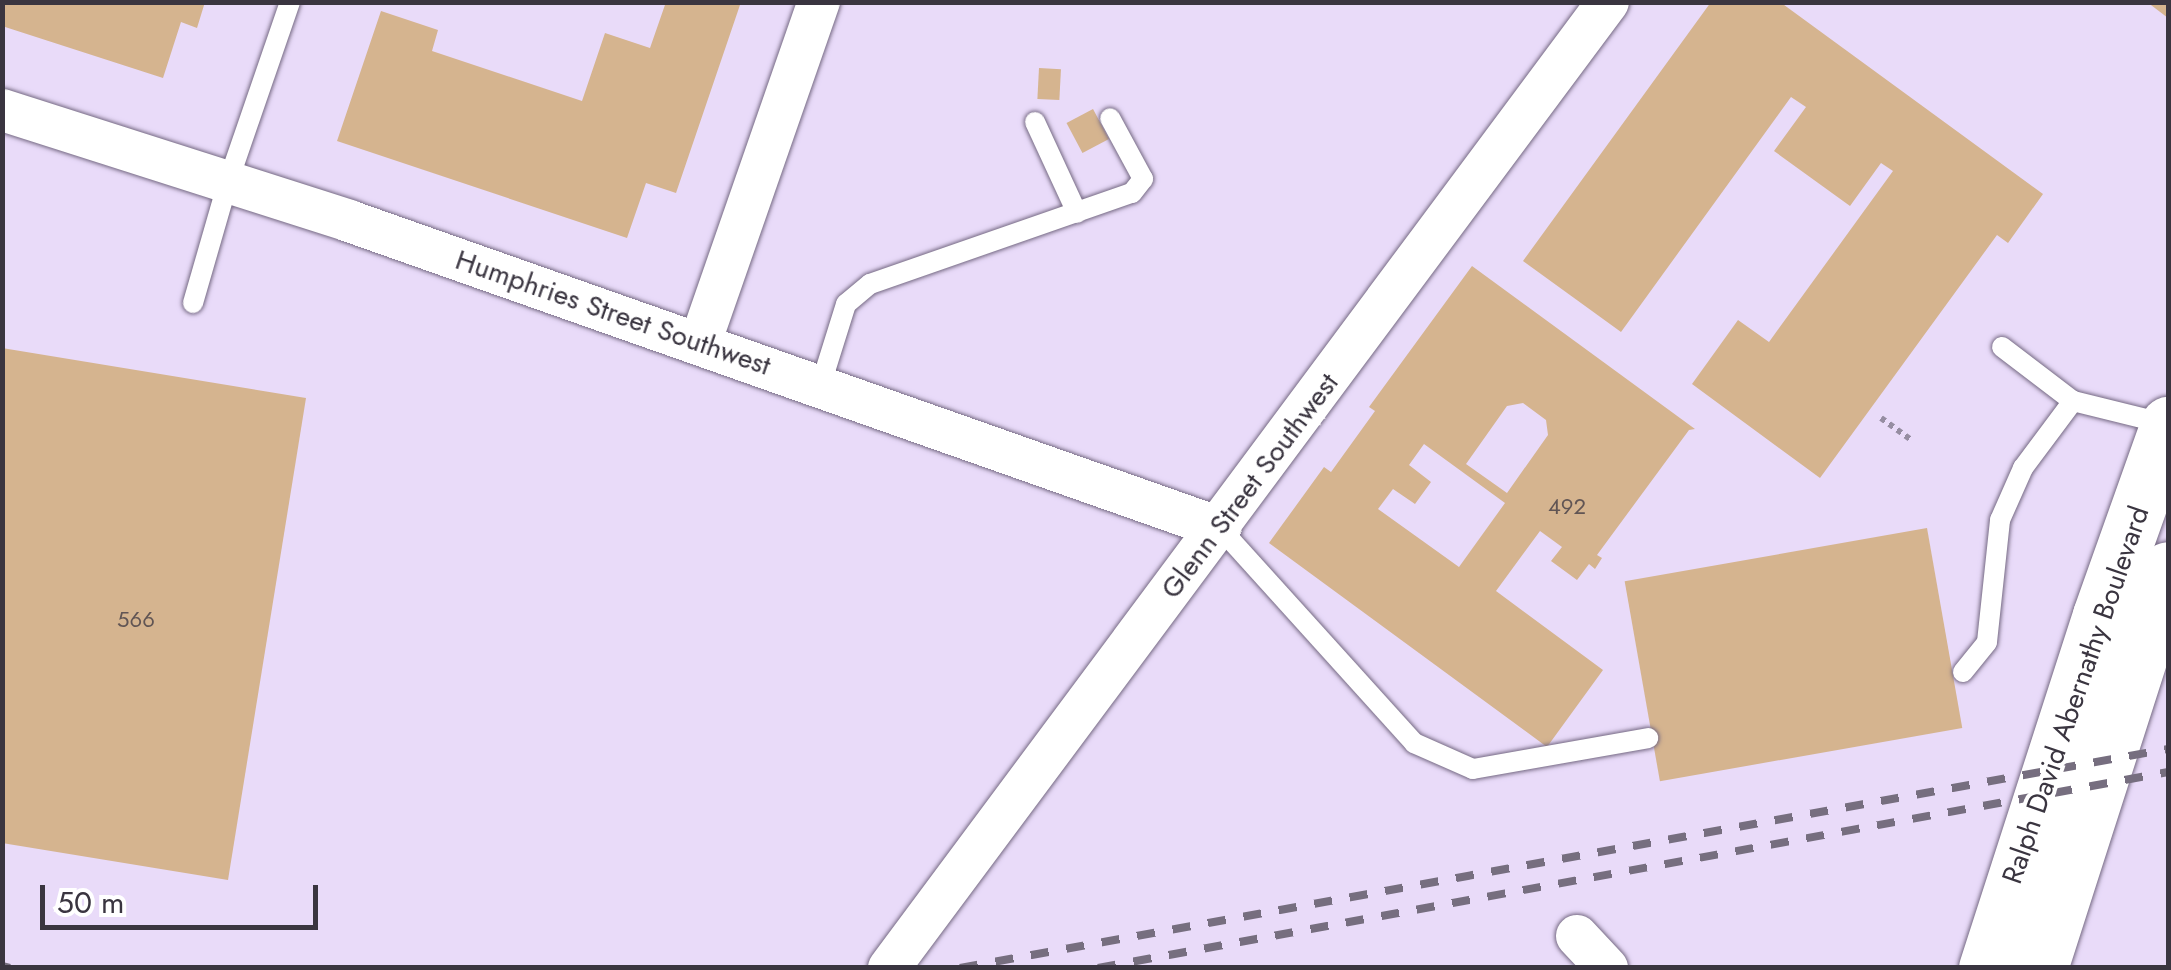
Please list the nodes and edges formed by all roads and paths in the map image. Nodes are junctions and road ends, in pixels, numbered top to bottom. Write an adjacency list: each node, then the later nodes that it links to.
1 (290, 2): 7 (lane)
2 (819, 2): 10 (street)
3 (1608, 2): 17 (street, Glenn Street Southwest)
4 (2, 110): 7 (street, Humphries Street Southwest)
5 (1110, 118): 8 (lane)
6 (1035, 122): 8 (lane)
7 (228, 182): 9 (lane); 10 (street, Humphries Street Southwest)
8 (1076, 212): 12 (lane)
9 (193, 303)
10 (700, 343): 12 (street, Humphries Street Southwest)
11 (2002, 347): 13 (lane)
12 (821, 384): 17 (street, Humphries Street Southwest)
13 (2073, 401): 15 (lane); 19 (lane)
14 (1881, 418): 16 (path)
15 (2168, 424): 24 (main road, Ralph David Abernathy Boulevard)
16 (1910, 439)
17 (1220, 528): 20 (lane); 22 (street, Glenn Street Southwest)
18 (2168, 569): 25 (main road, Ralph David Abernathy Boulevard)
19 (1963, 672)
20 (1648, 738)
21 (1577, 936): 23 (street)
22 (889, 968)
23 (1607, 968)
24 (1986, 968)
25 (2040, 968)

